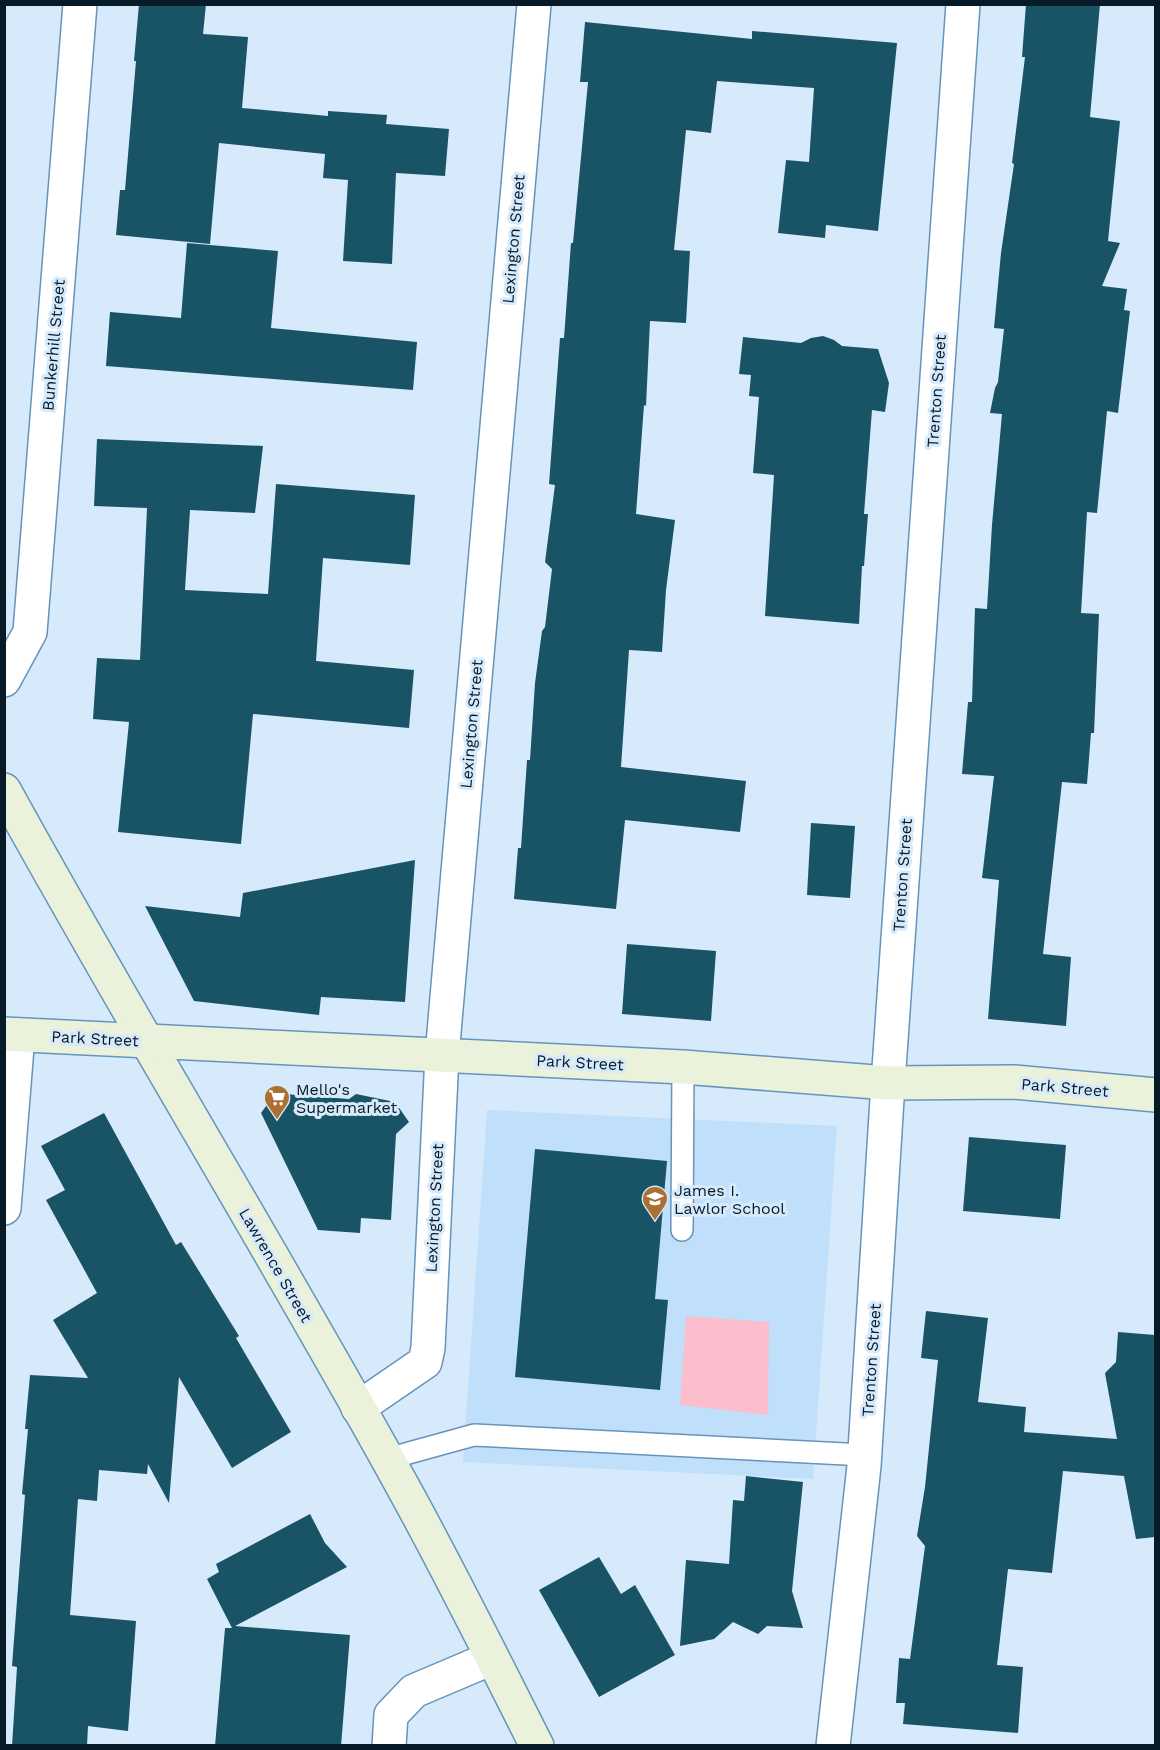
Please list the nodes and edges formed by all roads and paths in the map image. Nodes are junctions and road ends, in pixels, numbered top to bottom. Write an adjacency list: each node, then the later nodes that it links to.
1 (80, 4): 4 (street, Bunkerhill Street)
2 (534, 4): 8 (street, Lexington Street)
3 (963, 4): 10 (street, Trenton Street)
4 (4, 680)
5 (4, 790): 7 (main road, Lawrence Street)
6 (11, 1034): 7 (main road, Park Street); 12 (street)
7 (148, 1041): 8 (main road, Park Street); 14 (main road, Lawrence Street)
8 (441, 1055): 9 (main road, Park Street); 14 (street, Lexington Street)
9 (683, 1067): 10 (main road, Park Street); 13 (lane)
10 (888, 1083): 11 (main road, Park Street); 15 (street, Trenton Street)
11 (1155, 1095)
12 (4, 1209)
13 (682, 1230)
14 (358, 1408): 16 (main road, Lawrence Street)
15 (865, 1455): 16 (lane); 20 (street, Trenton Street)
16 (387, 1459): 17 (main road, Lawrence Street)
17 (492, 1658): 18 (street); 19 (main road, Lawrence Street)
18 (389, 1746)
19 (537, 1746)
20 (833, 1746)

